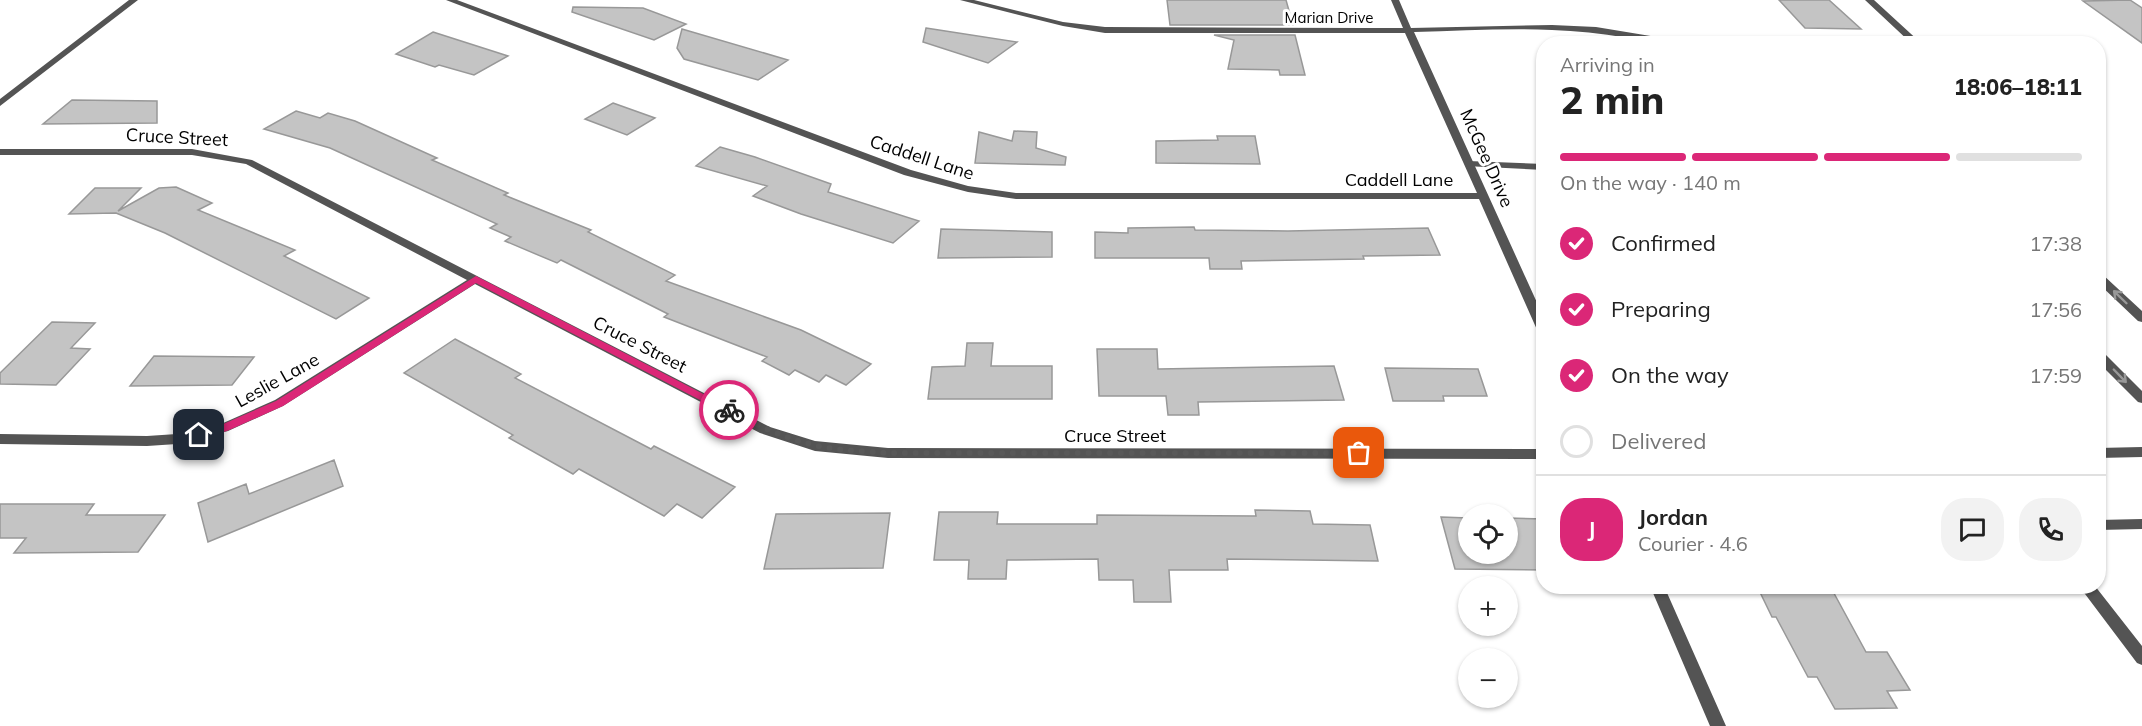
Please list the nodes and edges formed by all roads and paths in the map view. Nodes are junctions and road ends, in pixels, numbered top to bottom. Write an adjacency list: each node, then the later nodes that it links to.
1 (134, 0): 9 (street)
2 (450, 0): 13 (street, Caddell Lane)
3 (964, 0): 6 (street, Marian Drive)
4 (1395, 0): 6 (street, McGee Drive)
5 (1869, 0): 8 (street)
6 (1408, 29): 7 (street, Marian Drive); 11 (street, McGee Drive)
7 (1635, 36)
8 (1909, 36)
9 (0, 103)
10 (0, 152): 14 (street, Cruce Street)
11 (1468, 164): 12 (street); 13 (street, McGee Drive)
12 (1536, 167)
13 (1483, 196): 16 (street, McGee Drive)
14 (476, 279): 20 (street, Leslie Lane); 23 (street, Cruce Street)
15 (2106, 284): 17 (street, one-way to 15)
16 (1536, 314)
17 (2142, 318)
18 (2106, 362): 19 (street, one-way to 19)
19 (2142, 399)
20 (0, 439)
21 (2142, 452): 22 (street)
22 (2106, 453)
23 (1536, 454)
24 (2142, 524): 25 (street)
25 (2106, 525)
26 (1660, 594): 29 (street)
27 (2092, 594): 28 (street)
28 (2142, 658)
29 (1718, 726)

